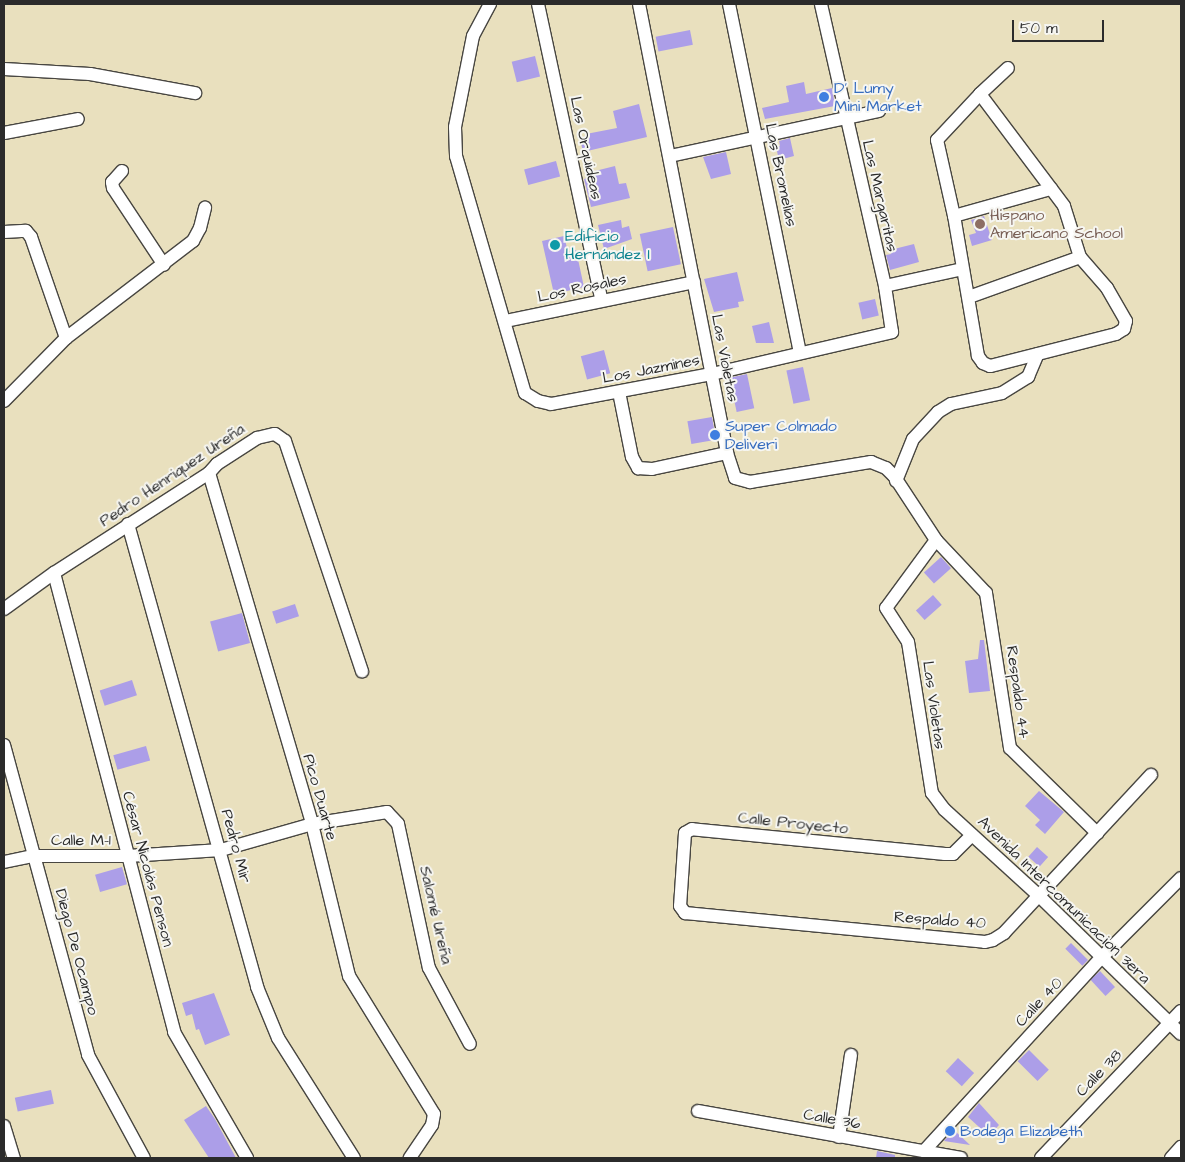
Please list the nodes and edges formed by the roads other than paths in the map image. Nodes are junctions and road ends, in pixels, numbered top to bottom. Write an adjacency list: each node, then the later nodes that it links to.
1 (490, 4): 28 (street)
2 (538, 4): 27 (street, Las Orquideas)
3 (639, 4): 15 (street, Las Violetas)
4 (729, 4): 14 (street, Las Bromelias)
5 (822, 4): 12 (street, Las Margaritas)
6 (1008, 68): 9 (street)
7 (4, 69): 8 (street)
8 (195, 93)
9 (980, 94): 17 (street); 19 (street)
10 (879, 111): 12 (street)
11 (78, 119): 13 (street)
12 (845, 119): 14 (street); 25 (street, Las Margaritas)
13 (4, 133)
14 (756, 138): 15 (street); 31 (street, Las Bromelias)
15 (670, 156): 24 (street, Las Violetas)
16 (122, 171): 22 (street)
17 (1051, 189): 19 (street); 21 (street)
18 (204, 208): 22 (street)
19 (954, 216): 23 (street)
20 (4, 232): 30 (street)
21 (1080, 257): 26 (street); 32 (street)
22 (164, 265): 30 (street)
23 (962, 269): 25 (street); 26 (street)
24 (694, 282): 27 (street, Los Rosales); 33 (street, Las Violetas)
25 (885, 286): 29 (street, Las Margaritas)
26 (969, 297): 32 (street)
27 (601, 299): 28 (street, Los Rosales)
28 (506, 322): 34 (street, Los Jazmines)
29 (888, 335): 31 (street, Los Jazmines)
30 (66, 338): 35 (street)
31 (800, 352): 33 (street, Los Jazmines)
32 (1038, 354): 38 (street)
33 (712, 374): 34 (street, Los Jazmines); 36 (street, Las Violetas)
34 (619, 392): 36 (street)
35 (4, 401)
36 (727, 453): 38 (street, Las Violetas)
37 (209, 473): 39 (street, Pedro Henriquez Ureña); 43 (street, Pedro Henriquez Ureña); 48 (street, Pico Duarte)
38 (896, 481): 40 (street, Las Violetas)
39 (128, 524): 41 (street, Pedro Henriquez Ureña); 51 (street, Pedro Mir)
40 (936, 540): 46 (street, Las Violetas); 49 (street, Respaldo 44)
41 (54, 573): 42 (street, Pedro Henriquez Ureña); 53 (street, César Nicolás Penson)
42 (4, 609)
43 (362, 671)
44 (4, 745): 52 (street, Diego De Ocampo)
45 (1151, 775): 49 (street, Respaldo 40)
46 (929, 786): 50 (street, Avenida Intercomunicacion 3era)
47 (394, 816): 48 (street, Calle M-1); 62 (street, Salomé Ureña)
48 (312, 824): 51 (street, Calle M-1); 73 (street, Pico Duarte)
49 (1097, 833): 56 (street, Respaldo 40)
50 (972, 834): 56 (street, Avenida Intercomunicacion 3era); 57 (street, Calle Proyecto)
51 (221, 850): 53 (street, Calle M-1); 72 (street, Pedro Mir)
52 (33, 856): 53 (street, Calle M-1); 54 (street, Calle M-1); 70 (street, Diego De Ocampo)
53 (128, 856): 71 (street, César Nicolás Penson)
54 (4, 862)
55 (1181, 878): 58 (street, Calle 40)
56 (1038, 895): 57 (street, Respaldo 40); 58 (street, Avenida Intercomunicacion 3era)
57 (685, 912)
58 (1102, 958): 60 (street, Avenida Intercomunicacion 3era); 68 (street, Calle 40)
59 (1181, 1011): 60 (street, Calle 38)
60 (1170, 1023): 61 (street, Avenida Intercomunicacion 3era); 75 (street, Calle 38)
61 (1181, 1034)
62 (470, 1044)
63 (851, 1055): 66 (street)
64 (698, 1111): 66 (street, Calle 36)
65 (4, 1126): 69 (street)
66 (839, 1137): 68 (street, Calle 36)
67 (1181, 1147): 76 (street)
68 (924, 1151): 74 (street, Calle 36)
69 (14, 1158)
70 (144, 1158)
71 (247, 1158)
72 (354, 1158)
73 (410, 1158)
74 (961, 1158)
75 (1041, 1158)
76 (1171, 1158)

